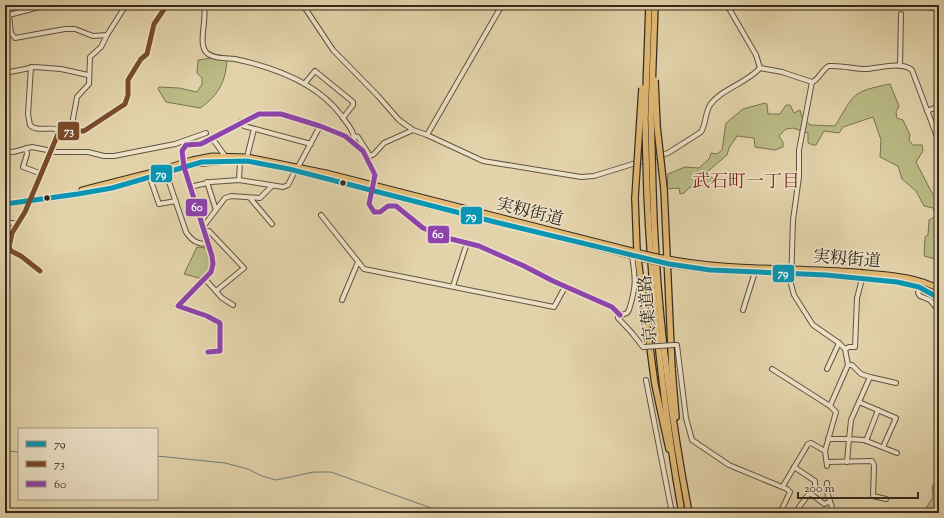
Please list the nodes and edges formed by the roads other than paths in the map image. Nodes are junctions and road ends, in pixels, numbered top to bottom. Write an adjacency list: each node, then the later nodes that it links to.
1 (47, 5): 11 (street)
2 (126, 5): 15 (street)
3 (167, 5): 29 (street)
4 (204, 5): 22 (street)
5 (303, 5): 30 (street)
6 (502, 5): 33 (street)
7 (649, 5): 12 (highway, 京葉道路, bridge)
8 (655, 5): 12 (highway, 京葉道路, bridge)
9 (726, 5): 18 (street)
10 (901, 14): 16 (street)
11 (7, 16): 13 (street)
12 (651, 16): 56 (highway, 京葉道路, bridge); 69 (highway, bridge); 70 (highway, bridge)
13 (11, 33): 14 (street); 15 (street)
14 (5, 34)
15 (107, 35): 20 (street)
16 (900, 66): 21 (street); 24 (street)
17 (31, 67): 19 (street); 20 (street); 31 (street)
18 (760, 68): 21 (street); 33 (street)
19 (5, 72)
20 (88, 75): 29 (street)
21 (812, 82): 73 (street)
22 (305, 83): 25 (street); 25 (street)
23 (939, 106): 24 (street)
24 (927, 111): 37 (street)
25 (343, 118): 34 (street)
26 (240, 122): 27 (street); 28 (street); 35 (street)
27 (320, 126): 36 (street); 38 (street)
28 (254, 129): 38 (street); 43 (street)
29 (71, 130): 31 (street)
30 (413, 130): 33 (street); 34 (street)
31 (62, 131): 41 (street)
32 (206, 133): 41 (street)
33 (427, 134)
34 (354, 136): 36 (street)
35 (212, 138): 42 (street); 45 (street)
36 (354, 142): 54 (street)
37 (939, 142)
38 (311, 144): 46 (street)
39 (26, 148): 40 (street); 41 (street); 48 (street)
40 (5, 151)
41 (51, 151): 48 (street)
42 (224, 156): 43 (main road, 実籾街道); 45 (main road, 実籾街道)
43 (247, 157): 46 (main road, 実籾街道)
44 (240, 161): 45 (main road, 実籾街道); 46 (main road, 実籾街道); 50 (street)
45 (183, 165): 47 (main road, 実籾街道); 53 (street); 55 (main road, 実籾街道)
46 (296, 169): 52 (street); 54 (main road, 実籾街道)
47 (166, 173): 49 (main road, 実籾街道); 59 (street)
48 (42, 174): 58 (street)
49 (150, 178): 55 (main road, 実籾街道); 59 (street)
50 (239, 180): 51 (street); 52 (street)
51 (207, 182): 53 (street); 61 (street)
52 (272, 186): 57 (street)
53 (190, 187): 66 (street)
54 (373, 188): 67 (street); 69 (main road, 実籾街道)
55 (72, 194): 58 (main road, 実籾街道)
56 (650, 194): 109 (highway, 京葉道路); 111 (highway, 京葉道路)
57 (250, 198): 61 (street); 65 (street)
58 (28, 201): 60 (main road, 実籾街道); 64 (street)
59 (176, 201): 68 (street)
60 (5, 204)
61 (216, 210): 66 (street)
62 (321, 216): 71 (street)
63 (5, 222): 64 (street)
64 (18, 224): 72 (street)
65 (272, 224)
66 (204, 229): 68 (street); 82 (street)
67 (467, 243): 78 (street); 79 (street)
68 (208, 244): 75 (street)
69 (636, 255): 70 (main road, 実籾街道, bridge); 88 (street); 111 (highway)
70 (665, 261): 73 (main road, 実籾街道); 74 (main road, 実籾街道); 109 (highway)
71 (358, 262): 78 (street); 84 (street)
72 (40, 271)
73 (792, 271): 74 (main road, 実籾街道); 76 (main road, 実籾街道); 77 (main road, 実籾街道); 89 (street)
74 (755, 272): 86 (street)
75 (205, 279): 82 (street); 91 (street)
76 (862, 279): 80 (main road, 実籾街道); 90 (street)
77 (921, 281): 80 (street); 81 (main road, 実籾街道)
78 (453, 286): 79 (street)
79 (565, 287): 88 (street)
80 (920, 287): 83 (main road, 実籾街道); 87 (street)
81 (939, 290)
82 (216, 291): 85 (street)
83 (939, 298)
84 (342, 300)
85 (233, 305)
86 (744, 310)
87 (939, 311)
88 (620, 315): 112 (street, bridge)
89 (839, 343): 90 (street); 94 (street)
90 (845, 350): 92 (street)
91 (208, 352)
92 (848, 365): 95 (street); 99 (street)
93 (772, 369): 99 (street)
94 (827, 369)
95 (870, 377): 97 (street); 98 (street)
96 (646, 380): 116 (street)
97 (896, 383)
98 (859, 402): 100 (street); 102 (street)
99 (830, 406): 101 (street)
100 (878, 410): 103 (street); 104 (street)
101 (828, 439): 102 (street); 105 (street)
102 (849, 439): 103 (street); 107 (street)
103 (866, 441): 104 (street)
104 (883, 447): 106 (street)
105 (825, 451): 107 (street); 108 (street)
106 (897, 453)
107 (847, 462): 114 (street)
108 (794, 468): 112 (street); 113 (street)
109 (682, 477): 118 (highway, 京葉道路)
110 (827, 483): 115 (street)
111 (678, 486): 117 (highway, 京葉道路)
112 (783, 486): 119 (street)
113 (810, 493): 115 (street); 120 (street)
114 (886, 499)
115 (829, 502): 121 (street)
116 (672, 513)
117 (682, 513)
118 (689, 513)
119 (780, 513)
120 (802, 513)
121 (832, 513)

